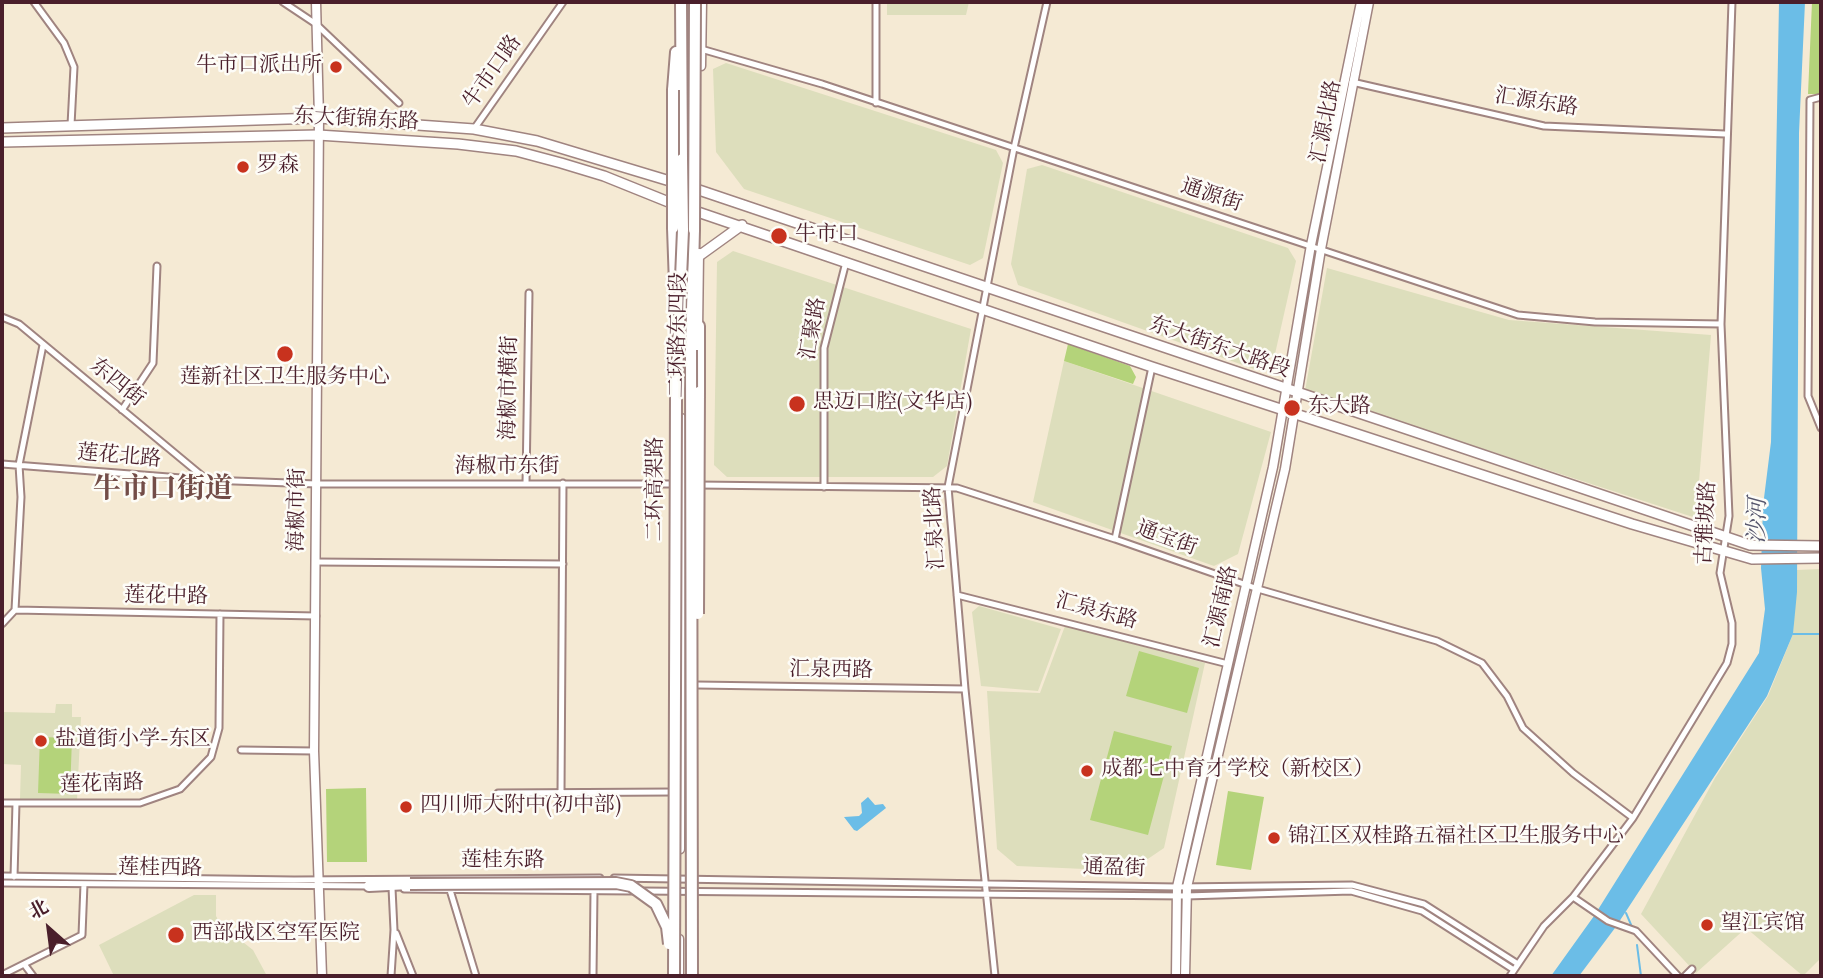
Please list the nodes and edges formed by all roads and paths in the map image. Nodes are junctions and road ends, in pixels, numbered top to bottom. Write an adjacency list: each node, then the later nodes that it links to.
1 (34, 2): 23 (street)
2 (283, 2): 13 (street)
3 (316, 2): 13 (street, 海椒市街)
4 (563, 2): 25 (street, 牛市口路)
5 (680, 2): 14 (street, 二环路东四段); 46 (highway, 二环高架路, bridge)
6 (693, 2): 17 (street, 二环路东四段); 81 (highway, 二环高架路, bridge)
7 (702, 2): 15 (street)
8 (876, 2): 21 (street)
9 (1047, 2): 29 (street, 汇泉北路)
10 (1361, 2): 18 (street, 汇源北路)
11 (1369, 2): 18 (street, 汇源北路)
12 (1732, 2): 26 (street, 古雅坡路)
13 (316, 24): 20 (street); 22 (street, 海椒市街)
14 (678, 42): 30 (street, 二环路东四段); 46 (highway, bridge)
15 (701, 49): 16 (street); 21 (street, 通源街)
16 (701, 66): 17 (main road)
17 (692, 78): 31 (street, 二环路东四段)
18 (1350, 81): 26 (street, 汇源东路); 35 (street, 汇源北路); 36 (street, 汇源北路)
19 (1821, 97): 55 (street)
20 (398, 103)
21 (876, 103): 29 (street, 通源街)
22 (319, 118): 23 (main road, 东大街锦东路); 25 (main road, 东大街锦东路); 27 (street, 海椒市街)
23 (71, 125): 24 (main road, 东大街锦东路)
24 (2, 128)
25 (474, 129): 30 (main road, 东大街锦东路)
26 (1726, 134): 44 (street, 古雅坡路)
27 (318, 135): 28 (main road, 东大街锦东路); 32 (main road, 东大街锦东路); 61 (street, 海椒市街)
28 (2, 142)
29 (1014, 148): 35 (street, 通源街); 40 (street, 汇泉北路)
30 (678, 184): 31 (main road, 东大街东大路段); 32 (street, 二环路东四段)
31 (693, 188): 33 (street, 二环路东四段); 40 (main road, 东大街东大路段)
32 (679, 206): 33 (main road, 东大街锦东路); 62 (street, 二环路东四段)
33 (697, 211): 34 (main road, 东大街东大路段); 37 (street, 二环路东四段)
34 (742, 225): 37 (main road); 38 (main road, 东大街东大路段)
35 (1311, 245): 36 (street, 通源街); 49 (street, 汇源南路)
36 (1321, 249): 44 (street, 通源街); 50 (street, 汇源南路)
37 (699, 256): 45 (street, 二环路东四段)
38 (846, 262): 42 (main road, 东大街东大路段); 64 (street, 汇聚路)
39 (157, 266): 52 (street)
40 (989, 290): 42 (street, 汇泉北路); 49 (main road, 东大街东大路段)
41 (529, 293): 59 (street, 海椒市横街)
42 (984, 309): 48 (main road, 东大街东大路段); 65 (street, 汇泉北路)
43 (2, 317): 47 (street, 东四街)
44 (1721, 324): 66 (street, 古雅坡路)
45 (699, 326): 63 (street, 二环路东四段); 81 (highway, bridge)
46 (678, 333): 51 (highway, 二环高架路, bridge)
47 (43, 345): 52 (street, 东四街); 57 (street)
48 (1152, 367): 53 (main road, 东大街东大路段); 67 (street)
49 (1287, 389): 50 (main road, 东大街东大路段); 53 (street, 汇源南路)
50 (1298, 394): 54 (street, 汇源南路); 66 (main road, 东大街东大路段)
51 (676, 398): 81 (highway, bridge); 118 (highway, 二环高架路, bridge)
52 (122, 410): 58 (street, 东四街)
53 (1283, 410): 54 (main road, 东大街东大路段); 73 (street, 汇源南路)
54 (1294, 413): 69 (main road, 东大街东大路段); 74 (street, 汇源南路)
55 (1821, 428)
56 (2, 464): 57 (street, 莲花北路)
57 (19, 465): 58 (street, 莲花北路); 76 (street)
58 (207, 480): 61 (street, 莲花北路)
59 (526, 483): 60 (street, 海椒市东街); 61 (street, 海椒市东街)
60 (563, 483): 62 (street, 海椒市东街); 72 (street)
61 (317, 484): 71 (street, 海椒市街)
62 (681, 485): 63 (street, 海椒市东街); 81 (street, 二环路东四段)
63 (696, 485): 64 (street, 通宝街); 81 (street, 二环路东四段)
64 (824, 487): 65 (street, 通宝街)
65 (948, 488): 67 (street, 通宝街); 75 (street, 汇泉北路)
66 (1726, 534): 68 (main road, 东大街东大路段); 69 (street, 古雅坡路)
67 (1115, 538): 73 (street, 通宝街)
68 (1818, 546)
69 (1722, 550): 70 (main road, 东大街东大路段); 90 (street, 古雅坡路)
70 (1819, 558)
71 (316, 562): 72 (street); 78 (street, 海椒市街)
72 (562, 564): 87 (street)
73 (1245, 585): 74 (street, 通宝街); 80 (street, 汇源南路)
74 (1256, 589): 90 (street, 通宝街); 99 (street, 汇源南路)
75 (957, 595): 80 (street, 汇泉东路); 82 (street, 汇泉北路)
76 (15, 610): 77 (street, 莲花中路); 79 (street)
77 (220, 614): 78 (street, 莲花中路); 89 (street, 莲花南路)
78 (316, 616): 84 (street, 海椒市街)
79 (2, 624)
80 (1228, 664): 104 (street, 汇源南路)
81 (690, 684): 82 (street, 汇泉西路); 85 (street, 二环路东四段); 92 (street, 二环路东四段); 120 (highway, 二环高架路, bridge)
82 (965, 689): 95 (street, 汇泉北路)
83 (242, 750): 84 (street)
84 (314, 751): 97 (street, 海椒市街)
85 (680, 792): 87 (street); 92 (street, 二环路东四段)
86 (498, 793): 87 (street)
87 (561, 793)
88 (2, 803): 89 (street, 莲花南路)
89 (16, 803): 93 (street)
90 (1633, 818): 106 (street, 古雅坡路)
91 (2, 876): 93 (street, 莲桂西路)
92 (684, 879): 95 (street, 通盈街); 97 (street, 莲桂东路); 103 (street)
93 (14, 880): 94 (street, 莲桂西路); 96 (street, 莲桂西路)
94 (84, 881): 97 (street, 莲桂西路); 108 (street)
95 (984, 882): 104 (street, 通盈街); 105 (street, 汇泉北路)
96 (2, 883)
97 (317, 883): 98 (street, 莲桂东路); 113 (street, 海椒市街)
98 (369, 886): 100 (street, 莲桂东路); 118 (highway, bridge)
99 (1187, 887): 104 (street, 汇源南路); 109 (street)
100 (392, 888): 101 (street, 莲桂东路); 107 (street)
101 (450, 890): 102 (street, 莲桂东路); 116 (street)
102 (594, 891): 103 (street, 莲桂东路); 117 (street)
103 (684, 891): 105 (street, 通盈街); 119 (street); 120 (street)
104 (1180, 893): 105 (street, 通盈街); 109 (street, 通盈街); 122 (street, 汇源南路); 123 (street, 汇源南路)
105 (985, 894): 121 (street, 汇泉北路)
106 (1573, 897): 109 (street, 古雅坡路); 125 (street)
107 (394, 930): 114 (street); 115 (street)
108 (24, 964): 111 (street); 112 (street)
109 (1516, 967): 124 (street, 古雅坡路)
110 (1692, 969): 126 (street)
111 (2, 975)
112 (33, 976)
113 (322, 976)
114 (391, 976)
115 (413, 976)
116 (476, 976)
117 (593, 976)
118 (673, 976)
119 (680, 976)
120 (690, 976)
121 (995, 976)
122 (1176, 976)
123 (1185, 976)
124 (1510, 976)
125 (1678, 976)
126 (1685, 976)

